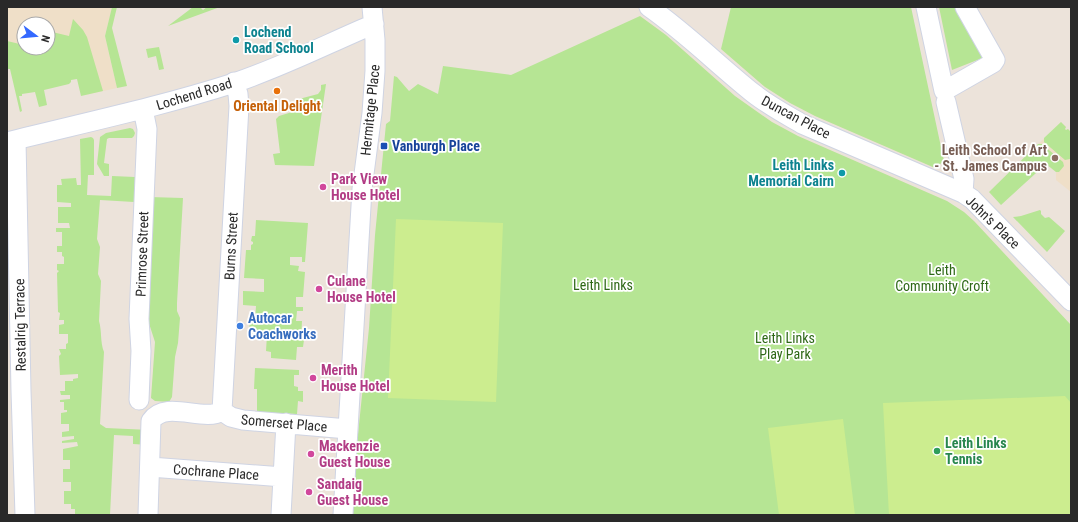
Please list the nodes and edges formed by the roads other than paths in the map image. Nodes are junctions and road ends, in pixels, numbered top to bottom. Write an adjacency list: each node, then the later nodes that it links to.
1 (649, 7): 9 (street, Duncan Place)
2 (926, 7): 3 (street)
3 (965, 7)
4 (373, 15): 5 (street, Lochend Road); 15 (street, Hermitage Place)
5 (234, 82): 7 (street, Lochend Road); 13 (street, Burns Street)
6 (946, 102): 9 (street, John's Place)
7 (144, 109): 8 (street, Lochend Road); 12 (street, Primrose Street)
8 (11, 141): 11 (street, Restalrig Terrace)
9 (963, 194): 10 (street, John's Place)
10 (1071, 301)
11 (14, 392): 18 (street, Restalrig Terrace)
12 (139, 400)
13 (222, 411): 14 (street, Somerset Place); 16 (street, Somerset Place)
14 (286, 423): 15 (street, Somerset Place); 17 (street)
15 (348, 429): 21 (street, Hermitage Place)
16 (150, 467): 17 (street, Cochrane Place); 19 (street)
17 (283, 477): 20 (street)
18 (25, 515)
19 (148, 515)
20 (280, 515)
21 (343, 515)

